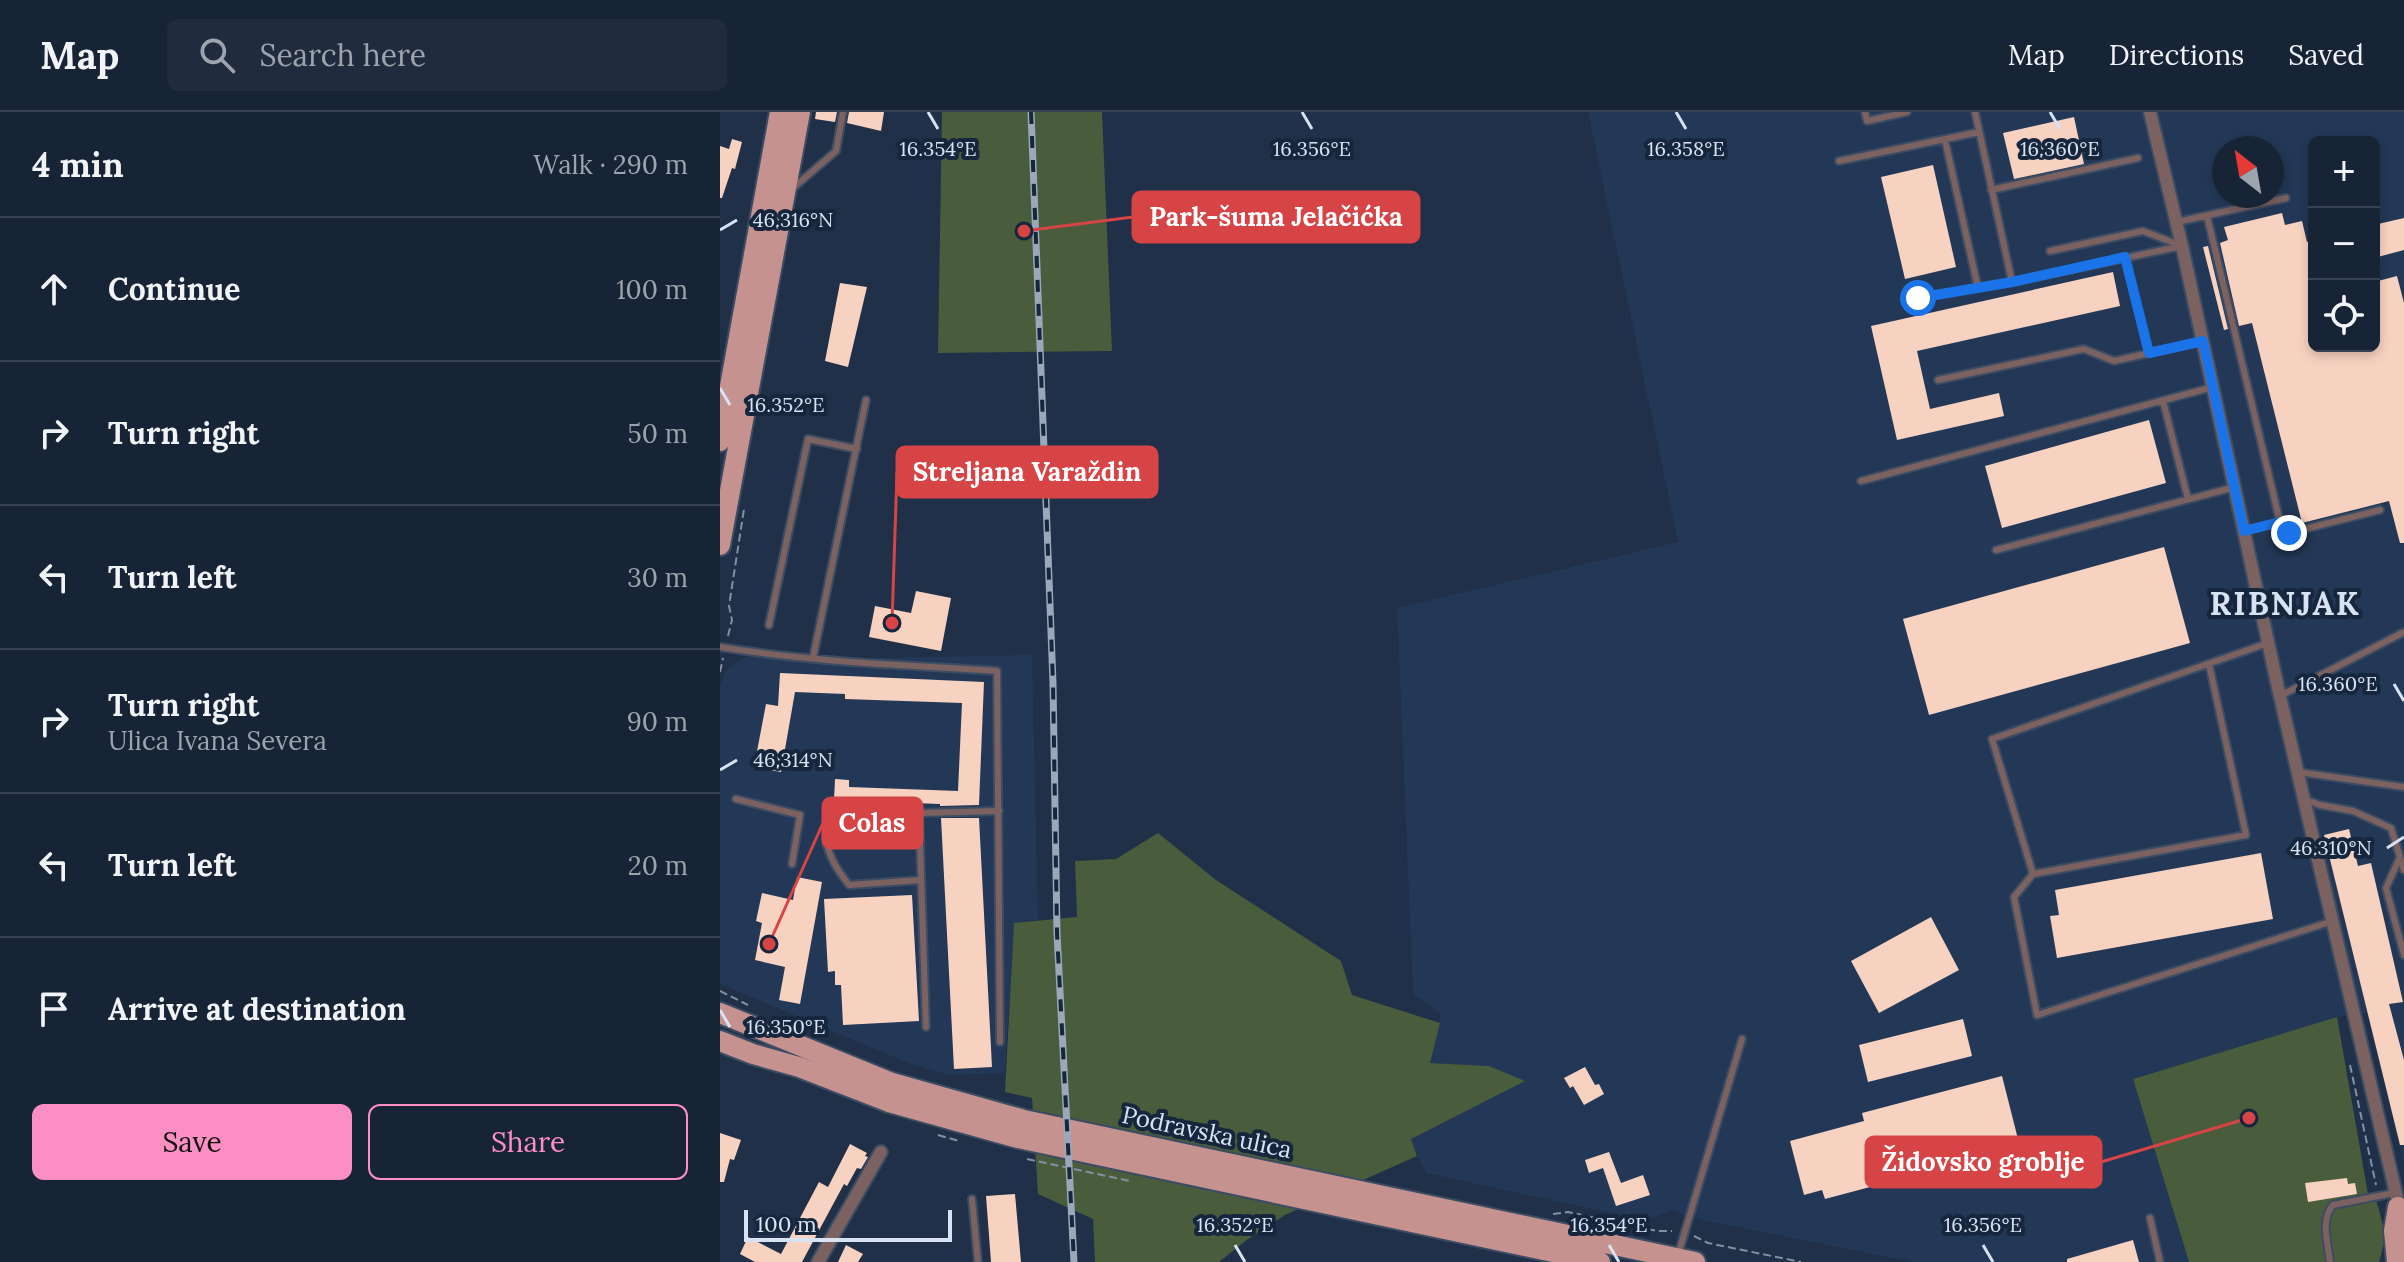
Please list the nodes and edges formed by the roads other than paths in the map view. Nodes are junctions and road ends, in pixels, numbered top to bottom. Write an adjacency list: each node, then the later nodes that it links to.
1 (780, 112): 29 (main road)
2 (800, 112): 13 (main road)
3 (843, 112): 13 (lane)
4 (1865, 112): 5 (lane)
5 (1907, 112)
6 (1975, 112): 8 (lane)
7 (2150, 112): 16 (street)
8 (1979, 132): 9 (lane); 12 (lane)
9 (1945, 140): 11 (lane); 21 (lane)
10 (2138, 158): 12 (lane)
11 (1839, 161)
12 (1991, 190): 20 (lane)
13 (784, 196): 37 (main road)
14 (2286, 198): 15 (lane)
15 (2207, 216): 16 (lane); 35 (lane)
16 (2177, 222): 17 (street)
17 (2182, 246): 18 (lane); 19 (lane); 23 (street)
18 (2050, 251)
19 (2125, 257): 20 (lane); 24 (lane)
20 (2012, 282): 21 (lane)
21 (1978, 288): 22 (lane)
22 (1918, 298)
23 (2203, 341): 24 (lane); 26 (street)
24 (2149, 353): 25 (lane)
25 (1938, 380)
26 (2213, 387): 28 (lane); 32 (street)
27 (866, 400): 30 (lane)
28 (2163, 401): 31 (lane); 33 (lane)
29 (720, 441)
30 (857, 449): 39 (lane); 43 (lane)
31 (1861, 481)
32 (2235, 487): 33 (lane); 36 (street)
33 (2188, 499): 38 (lane)
34 (2380, 510): 35 (lane)
35 (2280, 522): 36 (lane)
36 (2244, 531): 41 (street)
37 (720, 545)
38 (1996, 550)
39 (769, 625)
40 (2404, 632): 45 (lane)
41 (2268, 643): 44 (lane); 45 (street)
42 (720, 647): 43 (lane)
43 (813, 658): 51 (lane)
44 (2209, 664): 55 (lane); 55 (lane)
45 (2280, 696): 46 (street)
46 (2298, 772): 47 (lane); 49 (street)
47 (2404, 787)
48 (736, 799): 53 (lane)
49 (2304, 799): 52 (lane); 57 (street)
50 (919, 811): 51 (lane); 56 (lane); 56 (lane)
51 (999, 811): 63 (lane)
52 (2400, 857): 54 (lane); 58 (lane)
53 (792, 864)
54 (2404, 870)
55 (2033, 874): 57 (lane)
56 (921, 880): 60 (lane)
57 (2333, 921): 66 (street)
58 (2404, 955)
59 (720, 1013): 68 (main road, Podravska ulica)
60 (926, 1027)
61 (1742, 1039): 68 (lane)
62 (720, 1041): 71 (main road, Podravska ulica)
63 (1000, 1042)
64 (881, 1152): 69 (street)
65 (972, 1199): 70 (lane)
66 (2401, 1212): 73 (lane); 74 (main road)
67 (2150, 1218): 72 (lane)
68 (1686, 1260)
69 (818, 1262)
70 (978, 1262)
71 (1600, 1262)
72 (2160, 1262)
73 (2330, 1262)
74 (2397, 1262)

